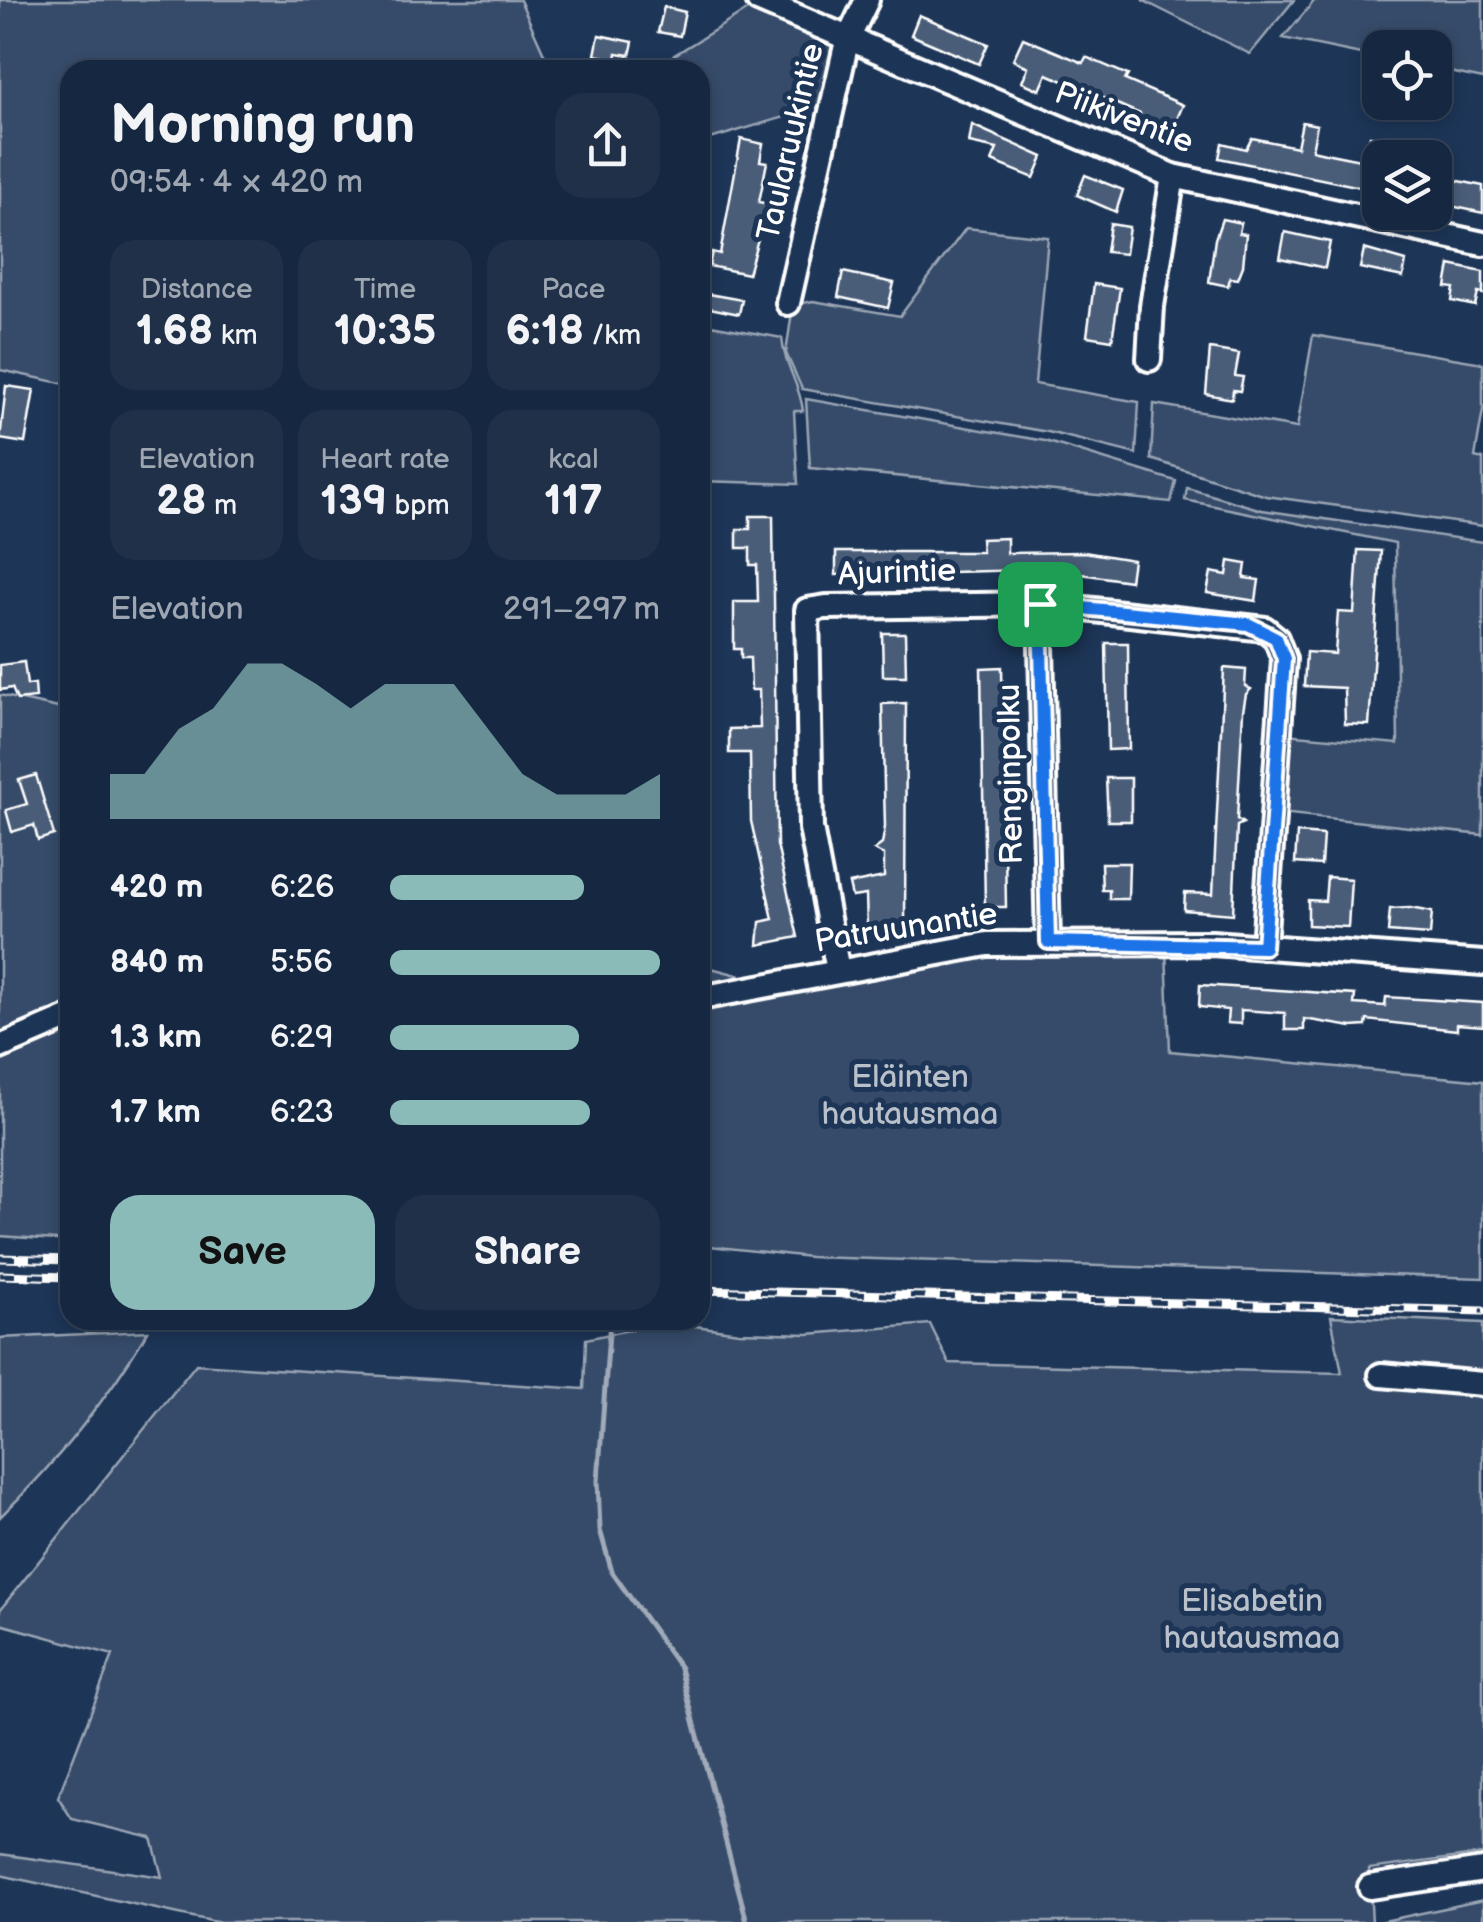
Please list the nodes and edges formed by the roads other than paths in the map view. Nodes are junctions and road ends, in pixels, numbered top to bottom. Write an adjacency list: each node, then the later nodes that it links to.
1 (758, 0): 3 (street, Piikiventie)
2 (867, 0): 3 (street, Taularuukintie)
3 (848, 41): 4 (street, Piikiventie); 6 (street, Taularuukintie)
4 (1173, 176): 5 (street, Piikiventie); 7 (street)
5 (1483, 244)
6 (788, 303)
7 (1149, 359)
8 (1040, 604): 9 (street, Renginpolku); 10 (street, Ajurintie); 12 (street, Ajurintie)
9 (1048, 942): 10 (street, Patruunantie); 12 (street, Patruunantie)
10 (1264, 947): 11 (street, Patruunantie)
11 (1483, 963)
12 (838, 971): 13 (street, Patruunantie)
13 (710, 996)
14 (60, 1021): 15 (street)
15 (0, 1048): 16 (street)
16 (0, 1060)
17 (1381, 1376): 18 (street)
18 (1483, 1384)
19 (1483, 1870): 20 (street)
20 (1370, 1888)

